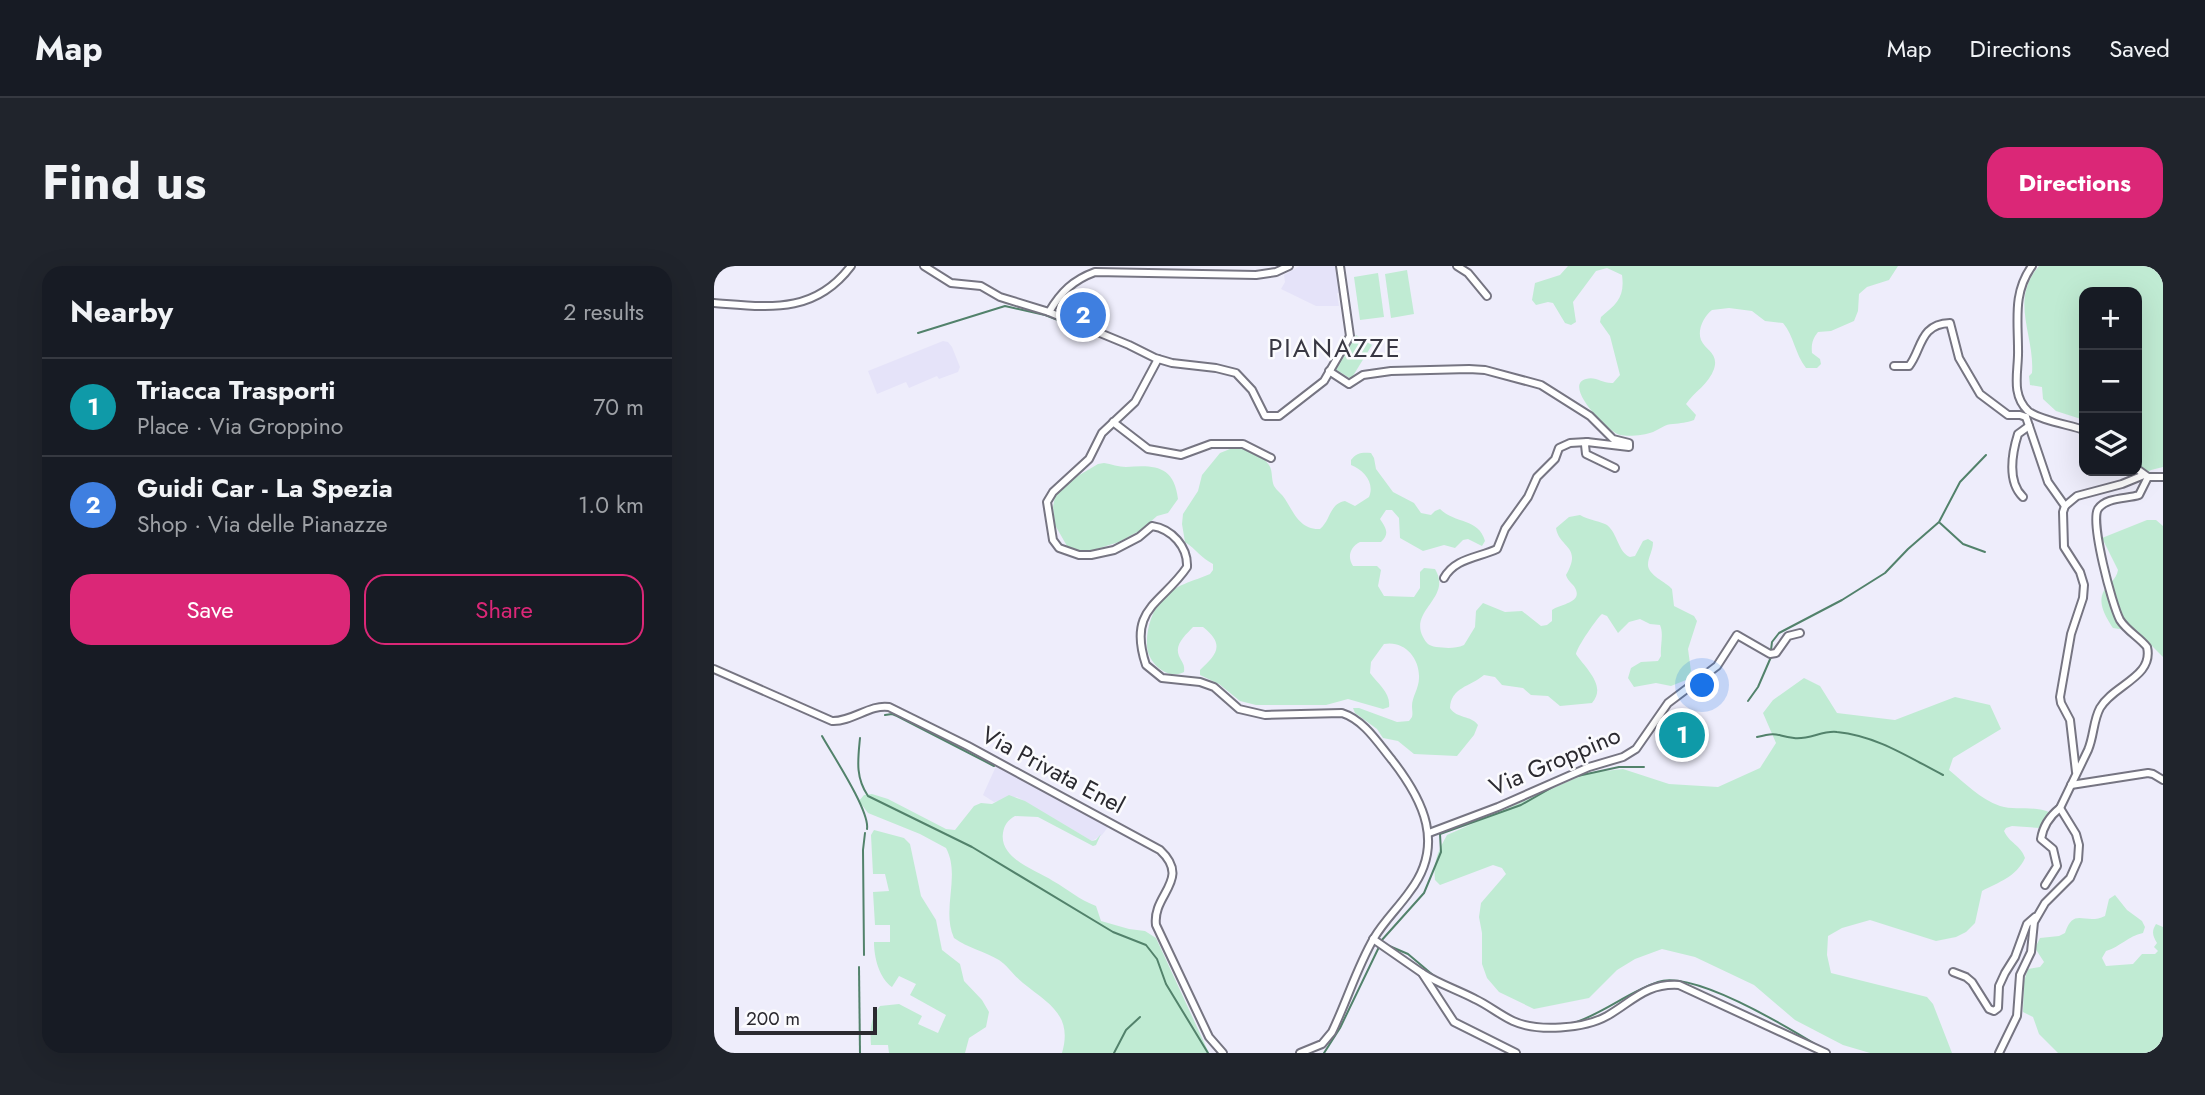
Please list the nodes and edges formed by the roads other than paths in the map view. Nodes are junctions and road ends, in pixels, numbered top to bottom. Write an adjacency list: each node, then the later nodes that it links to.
1 (851, 266): 8 (street)
2 (924, 266): 9 (street)
3 (1289, 266): 9 (street)
4 (1340, 266): 12 (street)
5 (1457, 266): 7 (street)
6 (2032, 266): 13 (street)
7 (1487, 296)
8 (714, 303)
9 (1049, 312): 10 (street)
10 (1158, 359): 12 (street); 14 (street)
11 (1894, 366): 13 (street)
12 (1329, 370): 17 (street)
13 (2027, 414): 15 (street); 16 (street)
14 (1113, 422): 18 (street); 32 (street)
15 (2029, 426): 23 (street); 24 (street)
16 (2079, 429)
17 (1587, 442): 19 (street); 25 (street)
18 (1271, 458)
19 (1615, 468)
20 (2142, 473): 21 (street)
21 (2146, 476): 22 (street); 24 (street); 28 (street)
22 (2163, 477)
23 (2023, 497)
24 (2065, 506): 28 (street)
25 (1444, 578)
26 (1800, 634): 32 (street, Via Groppino)
27 (714, 669): 38 (street, Via Privata Enel)
28 (2076, 772): 30 (street)
29 (2163, 780): 30 (street)
30 (2071, 785): 31 (street)
31 (2060, 808): 33 (street); 34 (street)
32 (1430, 833): 35 (street)
33 (2045, 885)
34 (2037, 916): 36 (street); 42 (street)
35 (1378, 942): 37 (street); 39 (street)
36 (1953, 972)
37 (1422, 974): 40 (street); 41 (street)
38 (1223, 1053)
39 (1300, 1053)
40 (1516, 1053)
41 (1826, 1053)
42 (1998, 1053)

